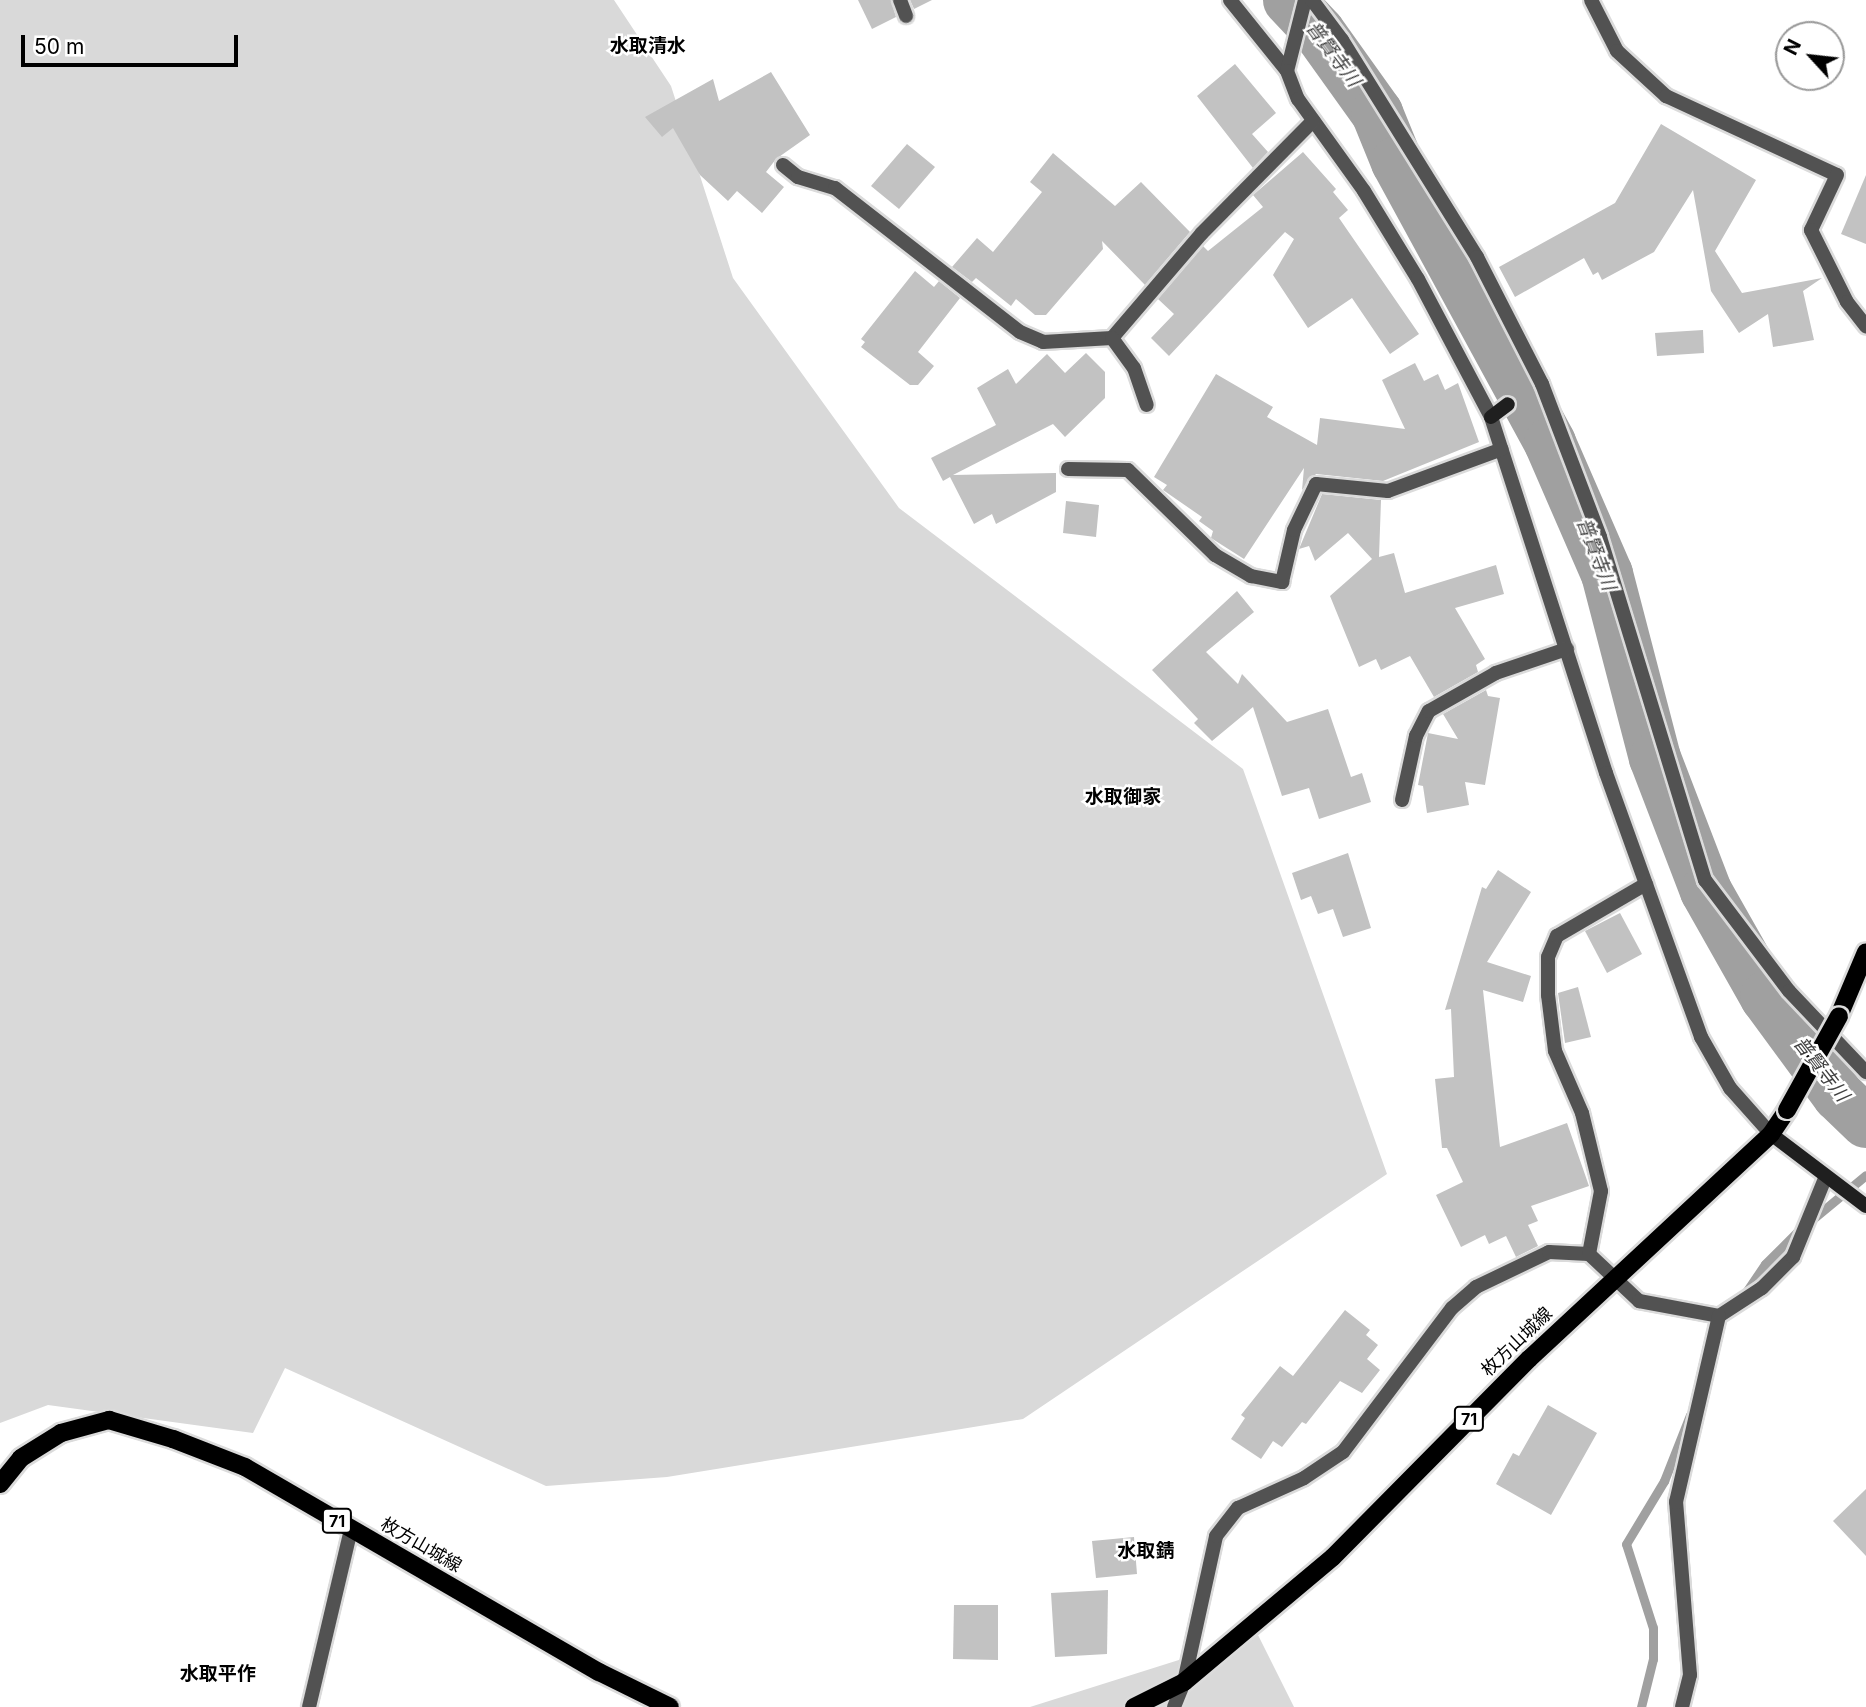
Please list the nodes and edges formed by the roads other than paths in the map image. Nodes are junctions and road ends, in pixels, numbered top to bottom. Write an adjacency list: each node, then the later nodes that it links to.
1 (900, 0): 5 (street)
2 (1230, 0): 6 (street)
3 (1591, 0): 9 (street)
4 (1306, 2): 6 (street); 20 (street)
5 (906, 16)
6 (1287, 71): 7 (street)
7 (1313, 121): 10 (street); 13 (street)
8 (783, 165): 10 (street)
9 (1866, 326)
10 (1112, 338): 12 (street)
11 (1508, 404): 13 (street)
12 (1147, 405)
13 (1491, 418): 14 (street)
14 (1502, 449): 15 (street); 16 (street)
15 (1068, 469)
16 (1567, 649): 17 (street); 18 (street)
17 (1402, 800)
18 (1646, 884): 21 (street); 24 (street)
19 (1866, 952): 21 (main road, 枚方山城線 / 71, bridge)
20 (1866, 1072)
21 (1771, 1134): 22 (street); 25 (main road, 枚方山城線 / 71)
22 (1826, 1177): 23 (street); 26 (street)
23 (1866, 1206)
24 (1589, 1254): 25 (street); 29 (street)
25 (1616, 1277): 26 (street); 29 (main road, 枚方山城線 / 71)
26 (1719, 1316): 34 (street)
27 (0, 1484): 28 (main road, 枚方山城線 / 71)
28 (351, 1529): 30 (street); 31 (main road, 枚方山城線 / 71)
29 (1184, 1682): 32 (main road, 枚方山城線 / 71); 33 (street)
30 (309, 1707)
31 (670, 1707)
32 (1134, 1707)
33 (1174, 1707)
34 (1682, 1707)

